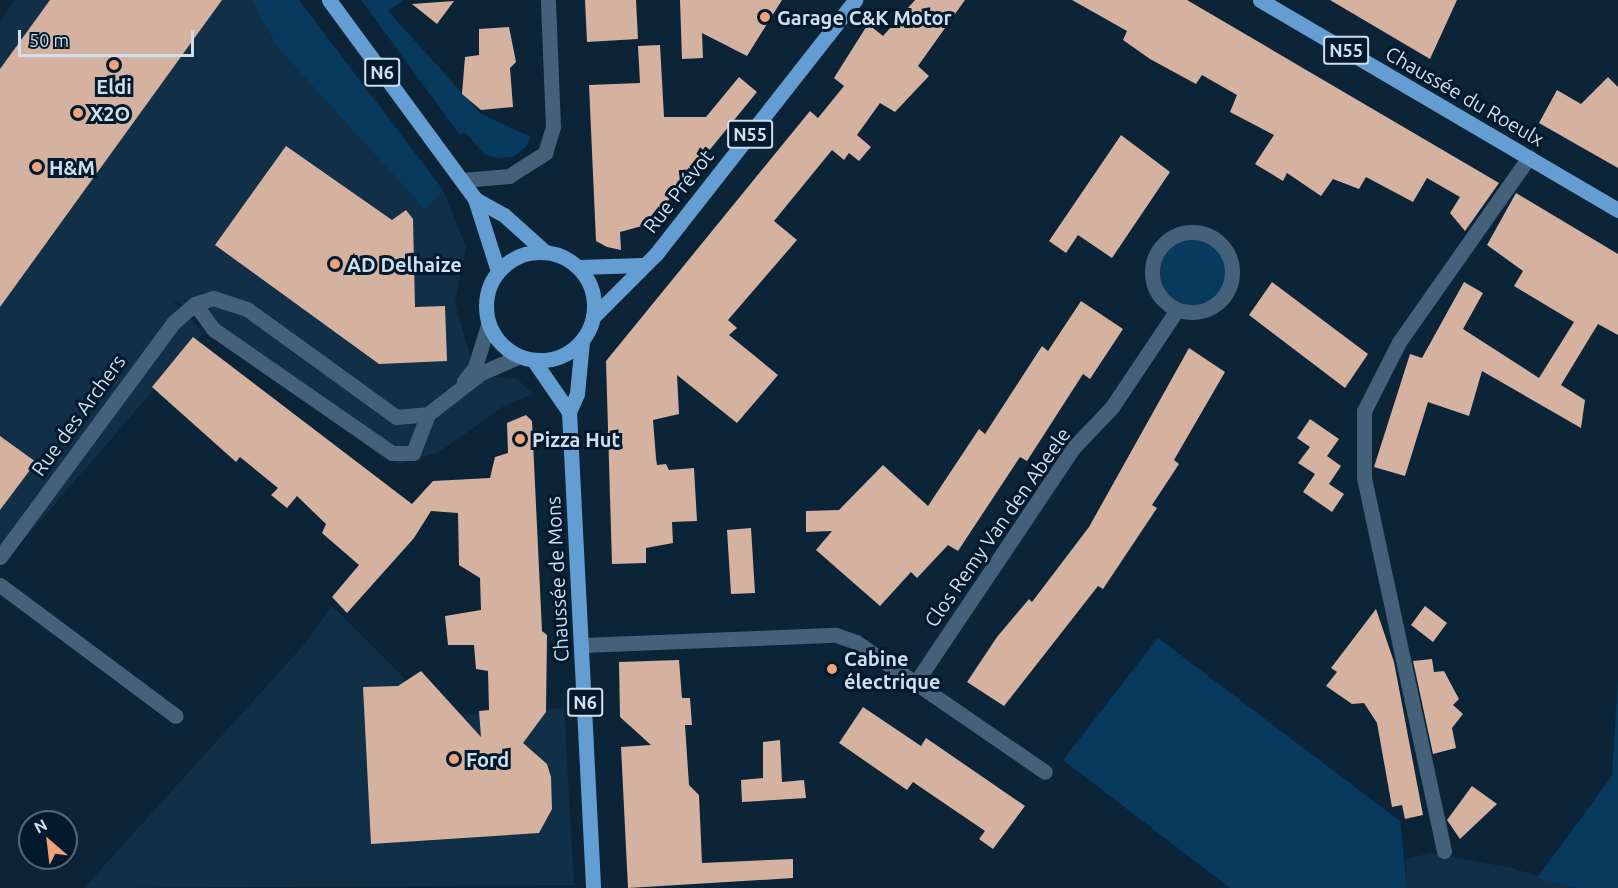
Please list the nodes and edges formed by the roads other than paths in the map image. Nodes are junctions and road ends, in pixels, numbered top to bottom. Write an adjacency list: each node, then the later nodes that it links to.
1 (329, 0): 6 (main road, N6)
2 (548, 0): 6 (street)
3 (855, 0): 10 (main road, Rue Prévot / N55)
4 (1260, 0): 5 (main road, Chaussée du Roeulx / N55)
5 (1529, 158): 8 (main road, Chaussée du Roeulx / N55); 29 (street)
6 (462, 180): 7 (main road, N6)
7 (476, 199): 9 (main road, N6); 12 (main road, N6)
8 (1618, 210)
9 (544, 251): 11 (main road); 12 (main road)
10 (643, 265): 11 (main road); 15 (main road, Rue Prévot)
11 (578, 267): 15 (main road)
12 (498, 271): 16 (main road)
13 (195, 304): 22 (street); 22 (street); 23 (street, Rue des Archers)
14 (1177, 310): 14 (street); 26 (street, Clos Remy Van den Abeele)
15 (593, 317): 17 (main road)
16 (488, 325): 18 (main road); 20 (street)
17 (582, 341): 19 (main road); 21 (main road, Chaussée de Mons / N6)
18 (518, 357): 19 (main road); 20 (street)
19 (534, 361): 21 (main road)
20 (456, 390): 22 (street)
21 (569, 412): 25 (main road, Chaussée de Mons / N6)
22 (428, 414)
23 (0, 557)
24 (0, 585): 27 (street)
25 (583, 645): 26 (street); 30 (main road, Chaussée de Mons / N6)
26 (916, 682): 28 (street)
27 (176, 716)
28 (1045, 772)
29 (1444, 851)
30 (593, 888)

